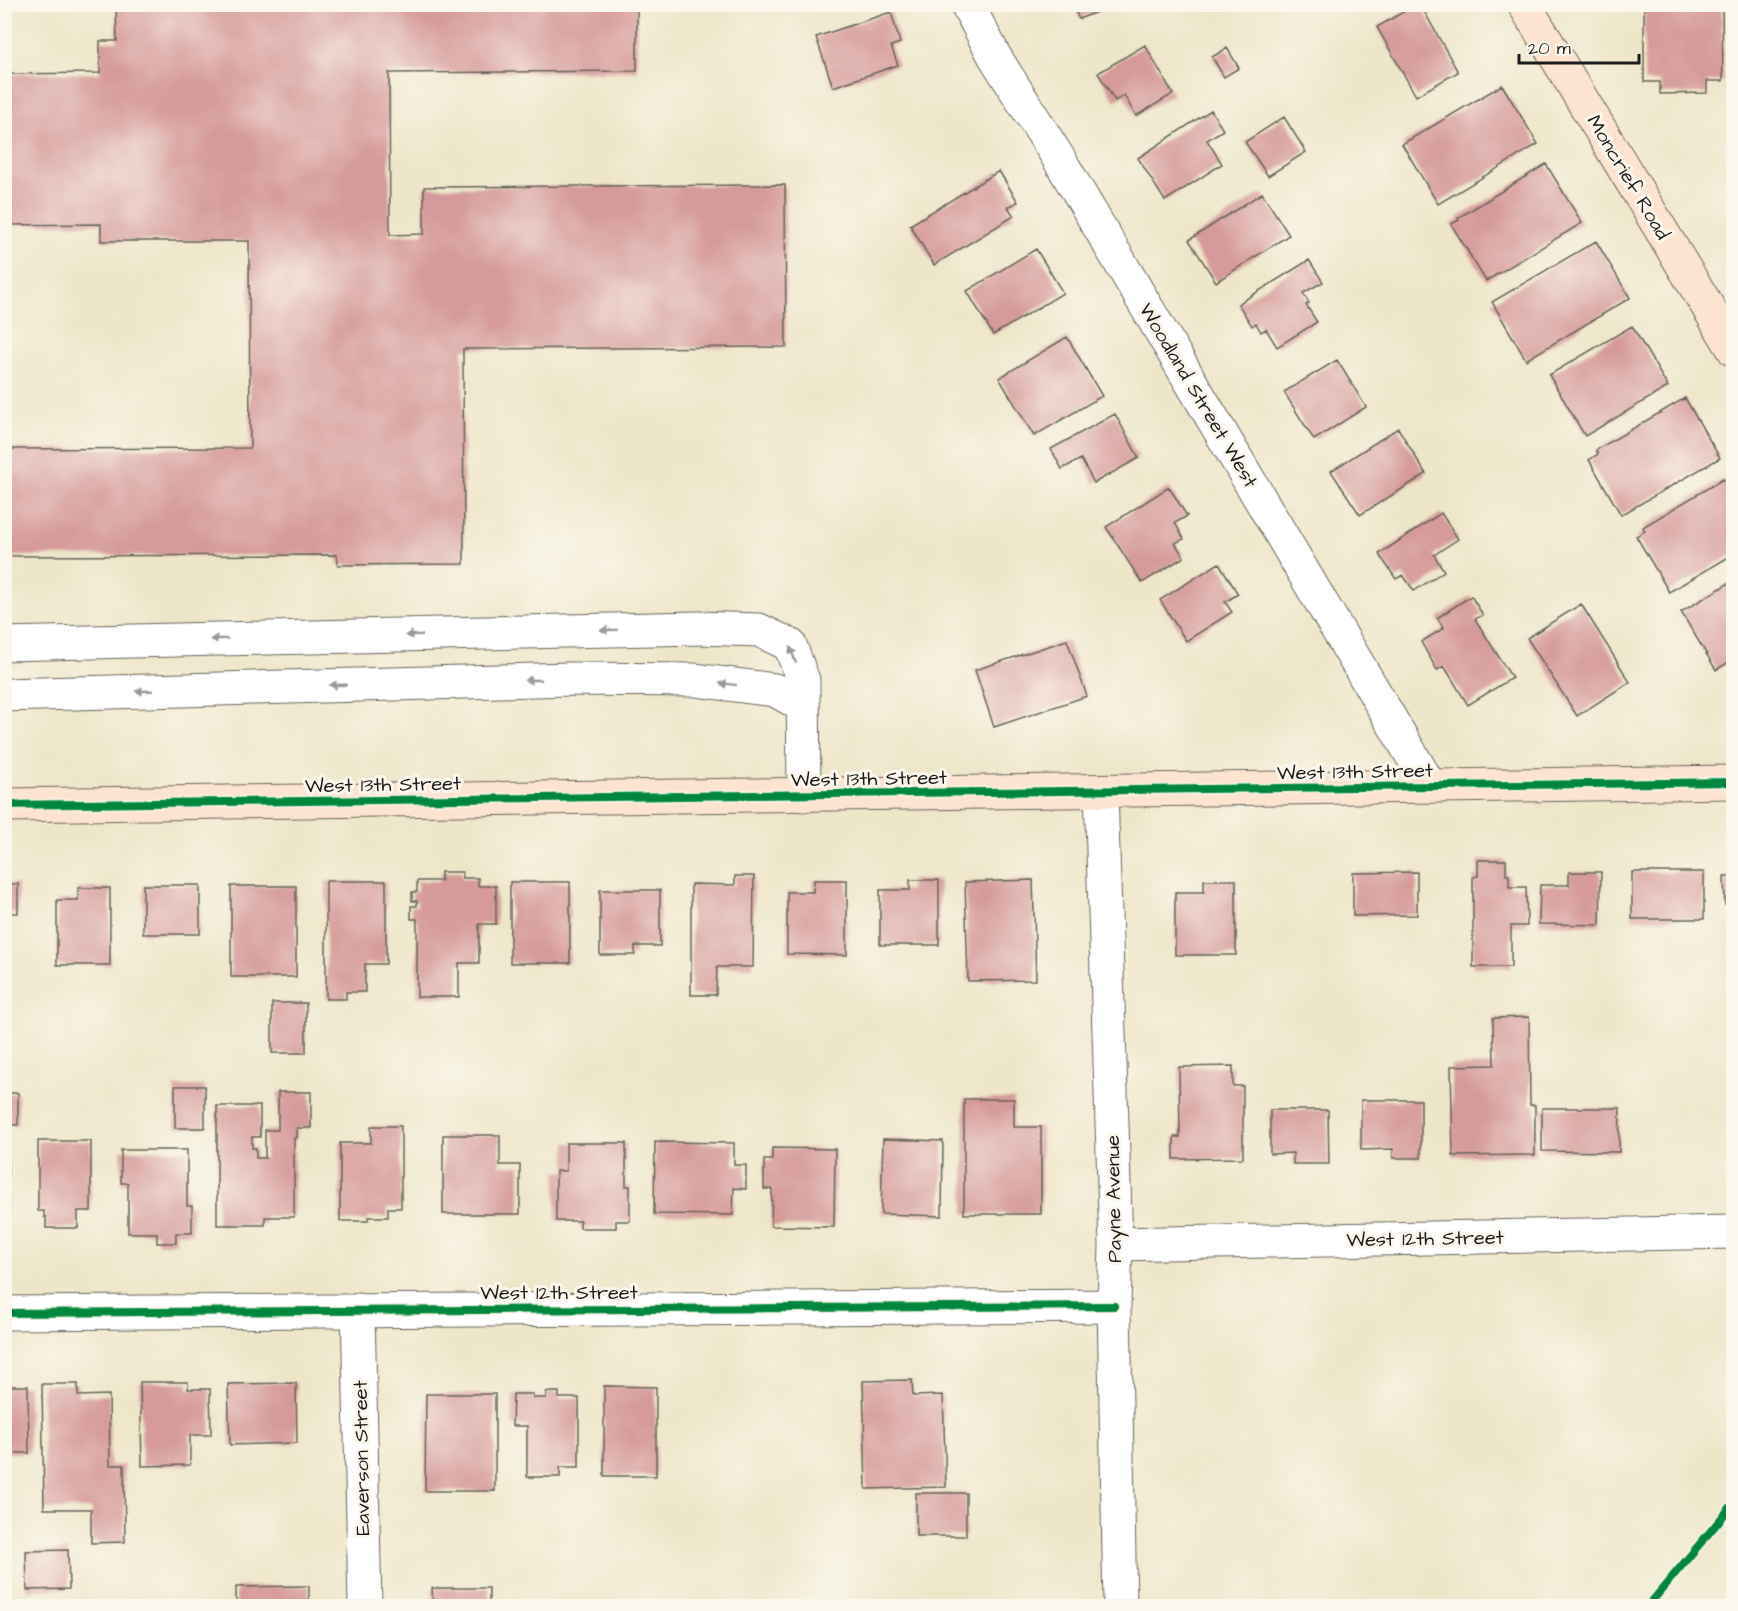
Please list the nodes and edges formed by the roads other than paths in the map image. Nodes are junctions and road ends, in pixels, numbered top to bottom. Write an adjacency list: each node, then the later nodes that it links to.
1 (967, 4): 8 (street, Woodland Street West)
2 (1524, 4): 3 (street, Moncrief Road)
3 (1734, 350)
4 (4, 644): 6 (street, one-way to 4)
5 (4, 694): 6 (street, one-way to 5)
6 (803, 706): 10 (street)
7 (1734, 782): 8 (street, West 13th Street)
8 (1430, 786): 9 (street, West 13th Street)
9 (1101, 791): 10 (street, West 13th Street); 13 (street, Payne Avenue)
10 (804, 795): 11 (street, West 13th Street)
11 (4, 805)
12 (1734, 1233): 13 (street, West 12th Street)
13 (1116, 1244): 14 (street, Payne Avenue)
14 (1114, 1305): 15 (street, West 12th Street); 18 (street, Payne Avenue)
15 (358, 1310): 16 (street, West 12th Street); 17 (street, Eaverson Street)
16 (4, 1313)
17 (365, 1606)
18 (1120, 1606)

